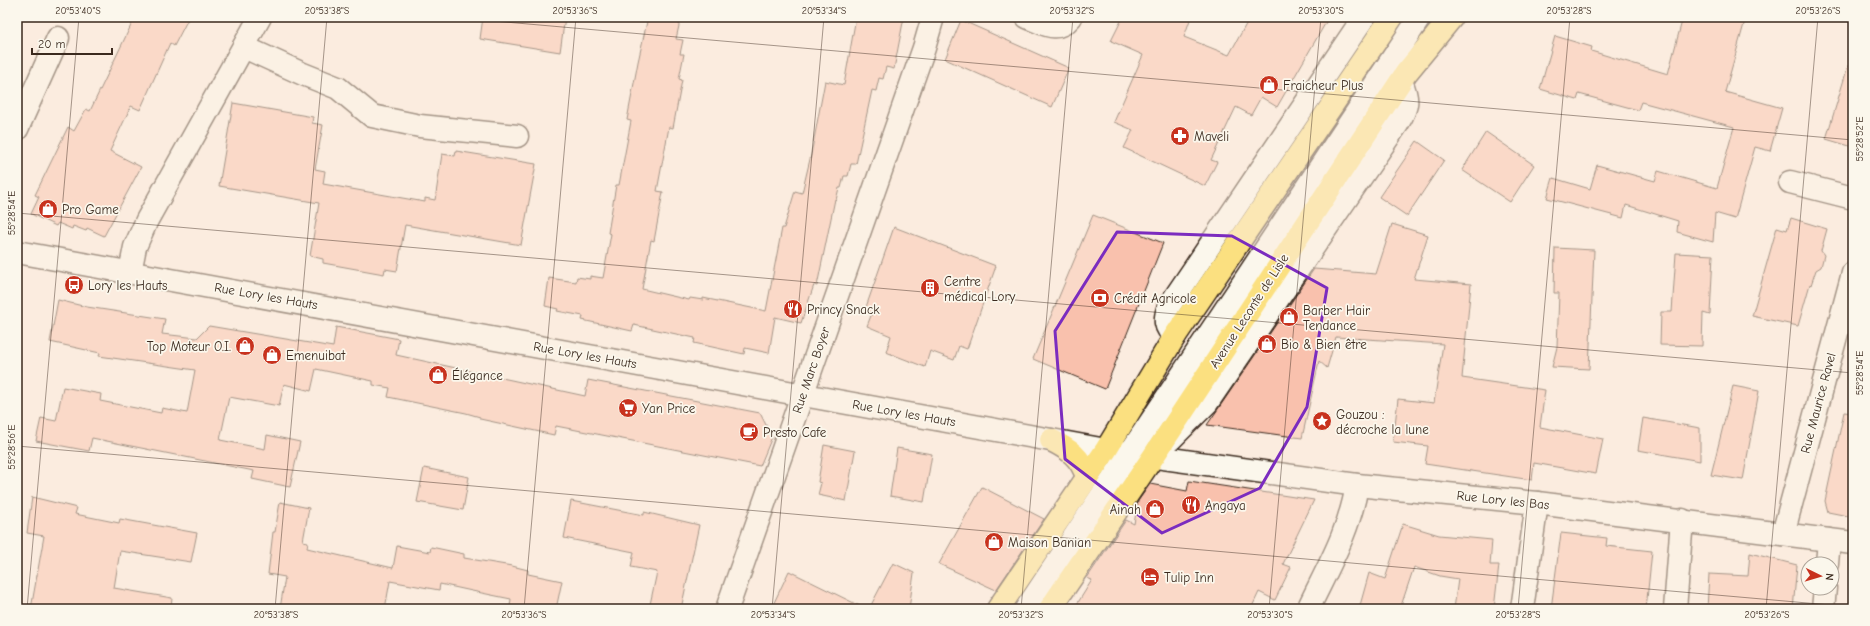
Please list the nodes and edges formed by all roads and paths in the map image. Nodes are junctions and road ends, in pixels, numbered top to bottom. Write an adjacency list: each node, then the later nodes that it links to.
1 (260, 17): 10 (street)
2 (933, 17): 19 (street, Rue Marc Boyer)
3 (1027, 17): 4 (street)
4 (1072, 17)
5 (1364, 17): 18 (street)
6 (1392, 17): 18 (main road)
7 (1420, 17): 22 (street, Avenue Leconte de Lisle)
8 (1452, 17): 23 (main road, Avenue Leconte de Lisle)
9 (58, 38): 11 (street)
10 (244, 47): 12 (street); 16 (street)
11 (17, 129)
12 (517, 136)
13 (1790, 182): 14 (street)
14 (1853, 198)
15 (17, 252): 16 (street, Rue Lory les Hauts)
16 (130, 272): 19 (street, Rue Lory les Hauts)
17 (1853, 273): 28 (street, Rue Maurice Ravel)
18 (1174, 336): 21 (main road)
19 (803, 395): 20 (street, Rue Lory les Hauts); 33 (street, Rue Marc Boyer)
20 (1051, 440): 21 (street, Rue Lory les Hauts); 24 (main road)
21 (1106, 450): 22 (street, Rue Lory les Hauts); 24 (main road)
22 (1130, 454): 23 (street, Rue Lory les Hauts); 35 (street, Avenue Leconte de Lisle)
23 (1153, 457): 25 (street, Rue Lory les Bas); 36 (main road, Avenue Leconte de Lisle)
24 (1087, 477): 34 (main road)
25 (1356, 485): 26 (street, Rue Lory les Bas); 37 (street)
26 (1538, 503): 27 (street, Rue Lory les Bas); 38 (street)
27 (1682, 520): 28 (street, Rue Lory les Bas); 39 (street)
28 (1783, 534): 29 (street, Rue Lory les Bas)
29 (1830, 540): 30 (street, Rue Lory les Bas); 31 (street)
30 (1853, 543)
31 (1828, 556)
32 (1824, 596): 40 (street)
33 (727, 609)
34 (998, 609)
35 (1026, 609)
36 (1050, 609)
37 (1308, 609)
38 (1522, 609)
39 (1675, 609)
40 (1823, 609)

